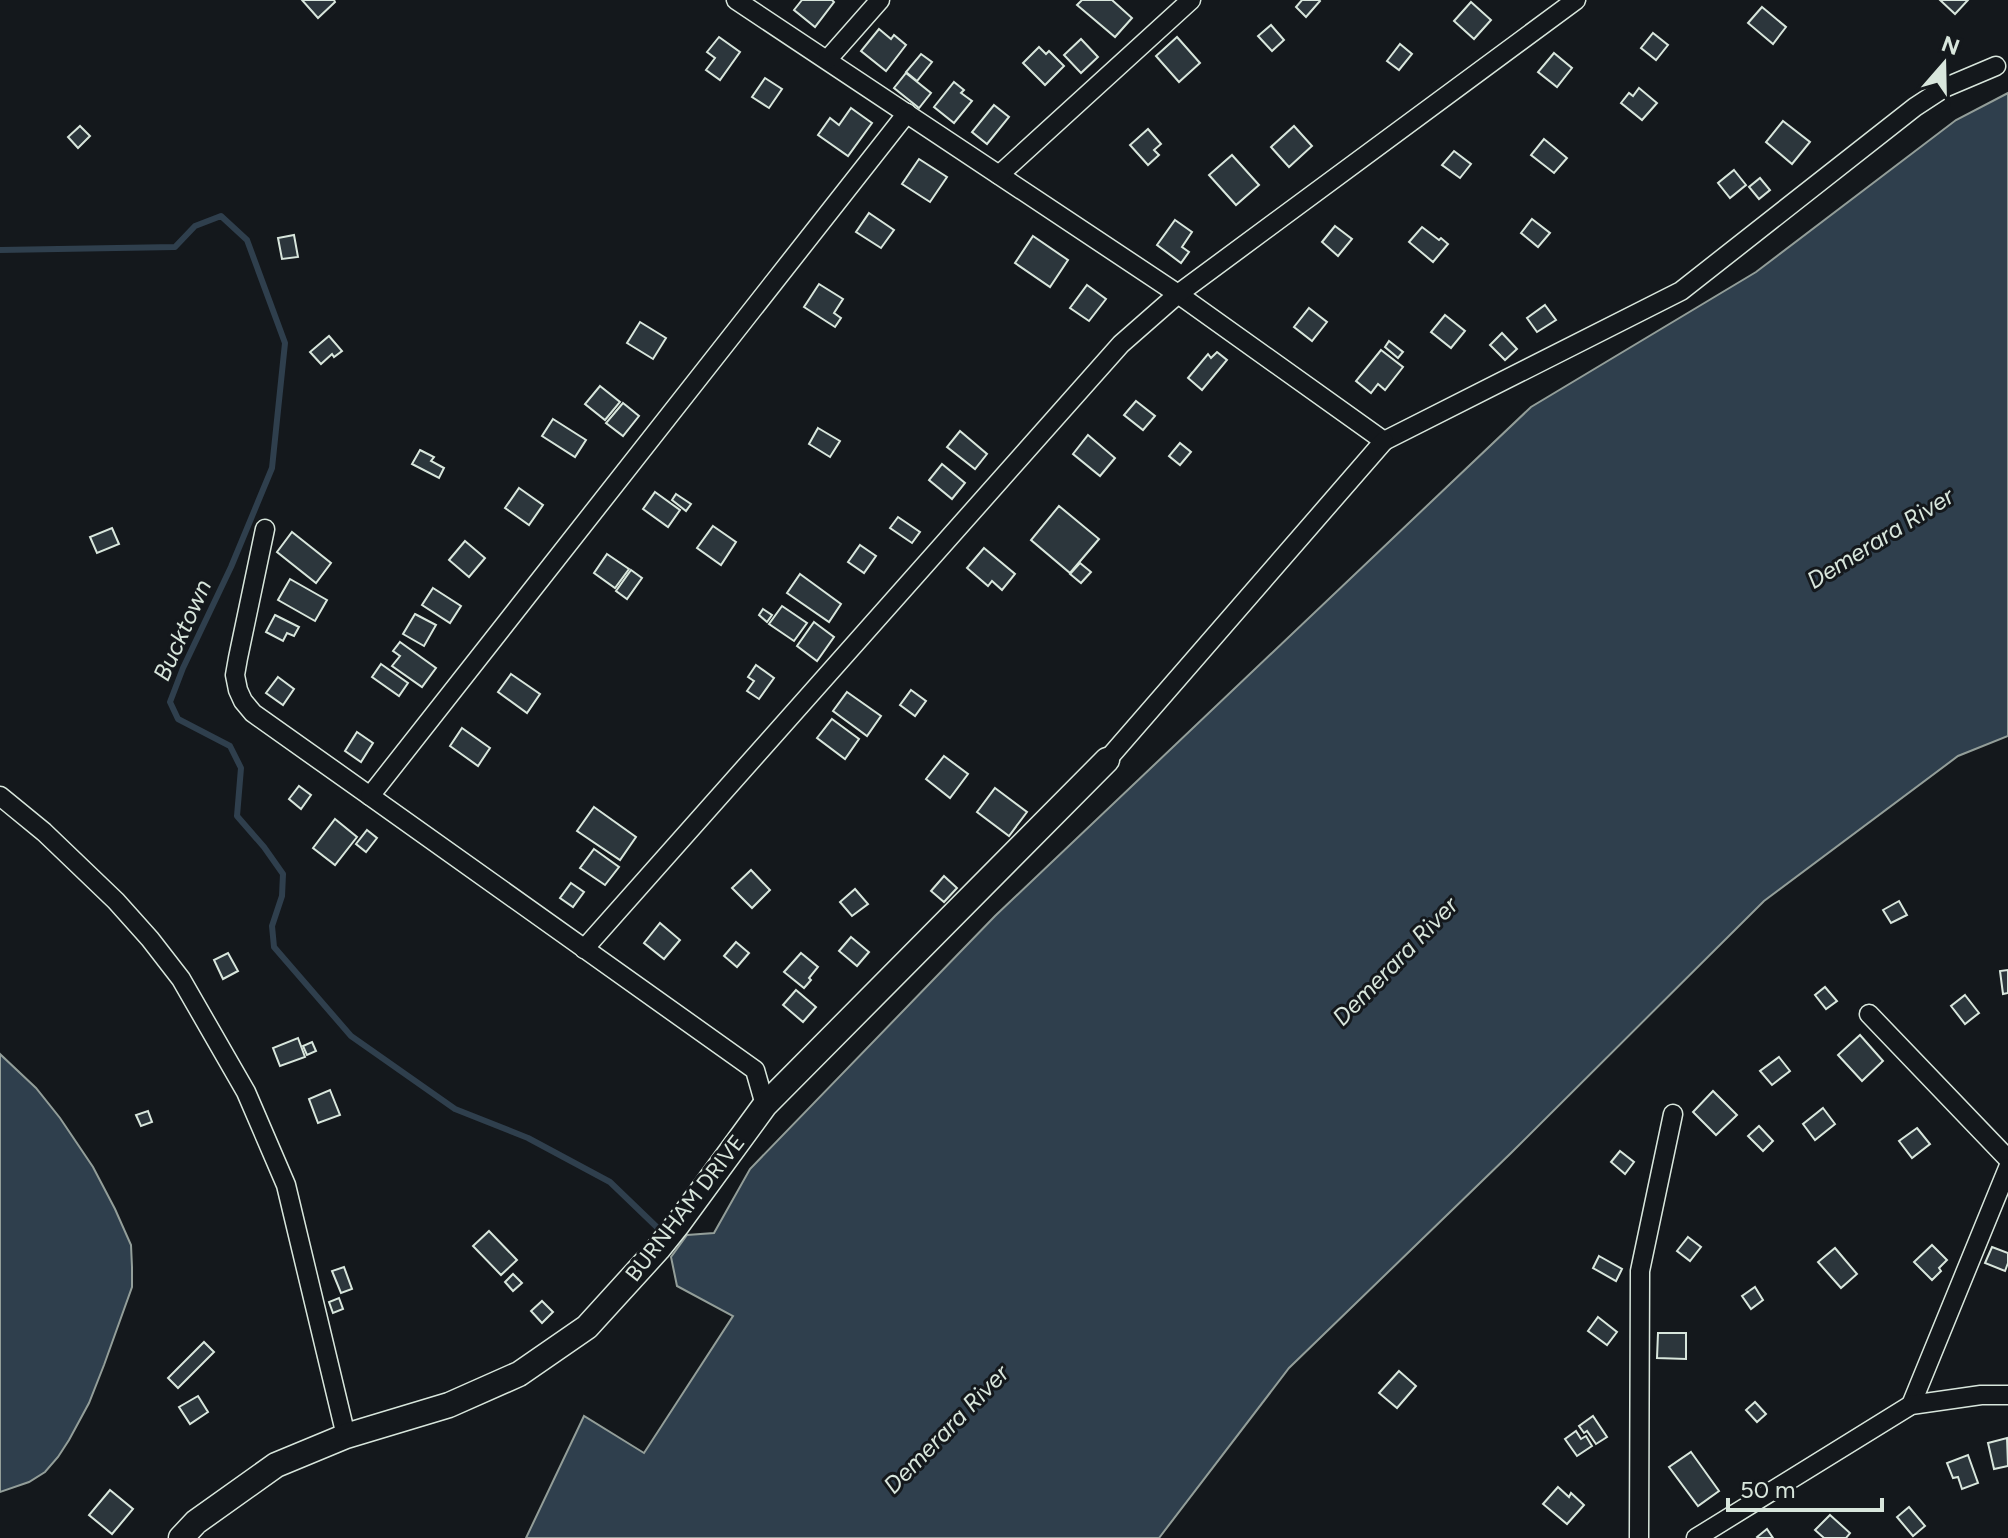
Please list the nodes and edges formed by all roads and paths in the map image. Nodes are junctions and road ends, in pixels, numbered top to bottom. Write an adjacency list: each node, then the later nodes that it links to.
1 (736, 0): 5 (street)
2 (880, 0): 5 (street)
3 (1191, 0): 8 (street)
4 (1576, 0): 9 (street)
5 (828, 59): 7 (street)
6 (1996, 66): 10 (street)
7 (907, 113): 8 (street); 14 (street)
8 (999, 175): 9 (street)
9 (1178, 294): 10 (street); 15 (street)
10 (1384, 441): 12 (street)
11 (265, 529): 14 (street)
12 (1107, 760): 17 (street, BURNHAM DRIVE)
13 (0, 796): 23 (street)
14 (370, 796): 15 (street)
15 (584, 949): 17 (street)
16 (1869, 1014): 19 (street)
17 (765, 1105): 23 (street, BURNHAM DRIVE)
18 (1673, 1114): 25 (street)
19 (2008, 1159)
20 (2008, 1168): 22 (street)
21 (2008, 1395): 22 (street)
22 (1911, 1405): 26 (street)
23 (346, 1436): 24 (street, BURNHAM DRIVE)
24 (181, 1538)
25 (1639, 1538)
26 (1696, 1538)

